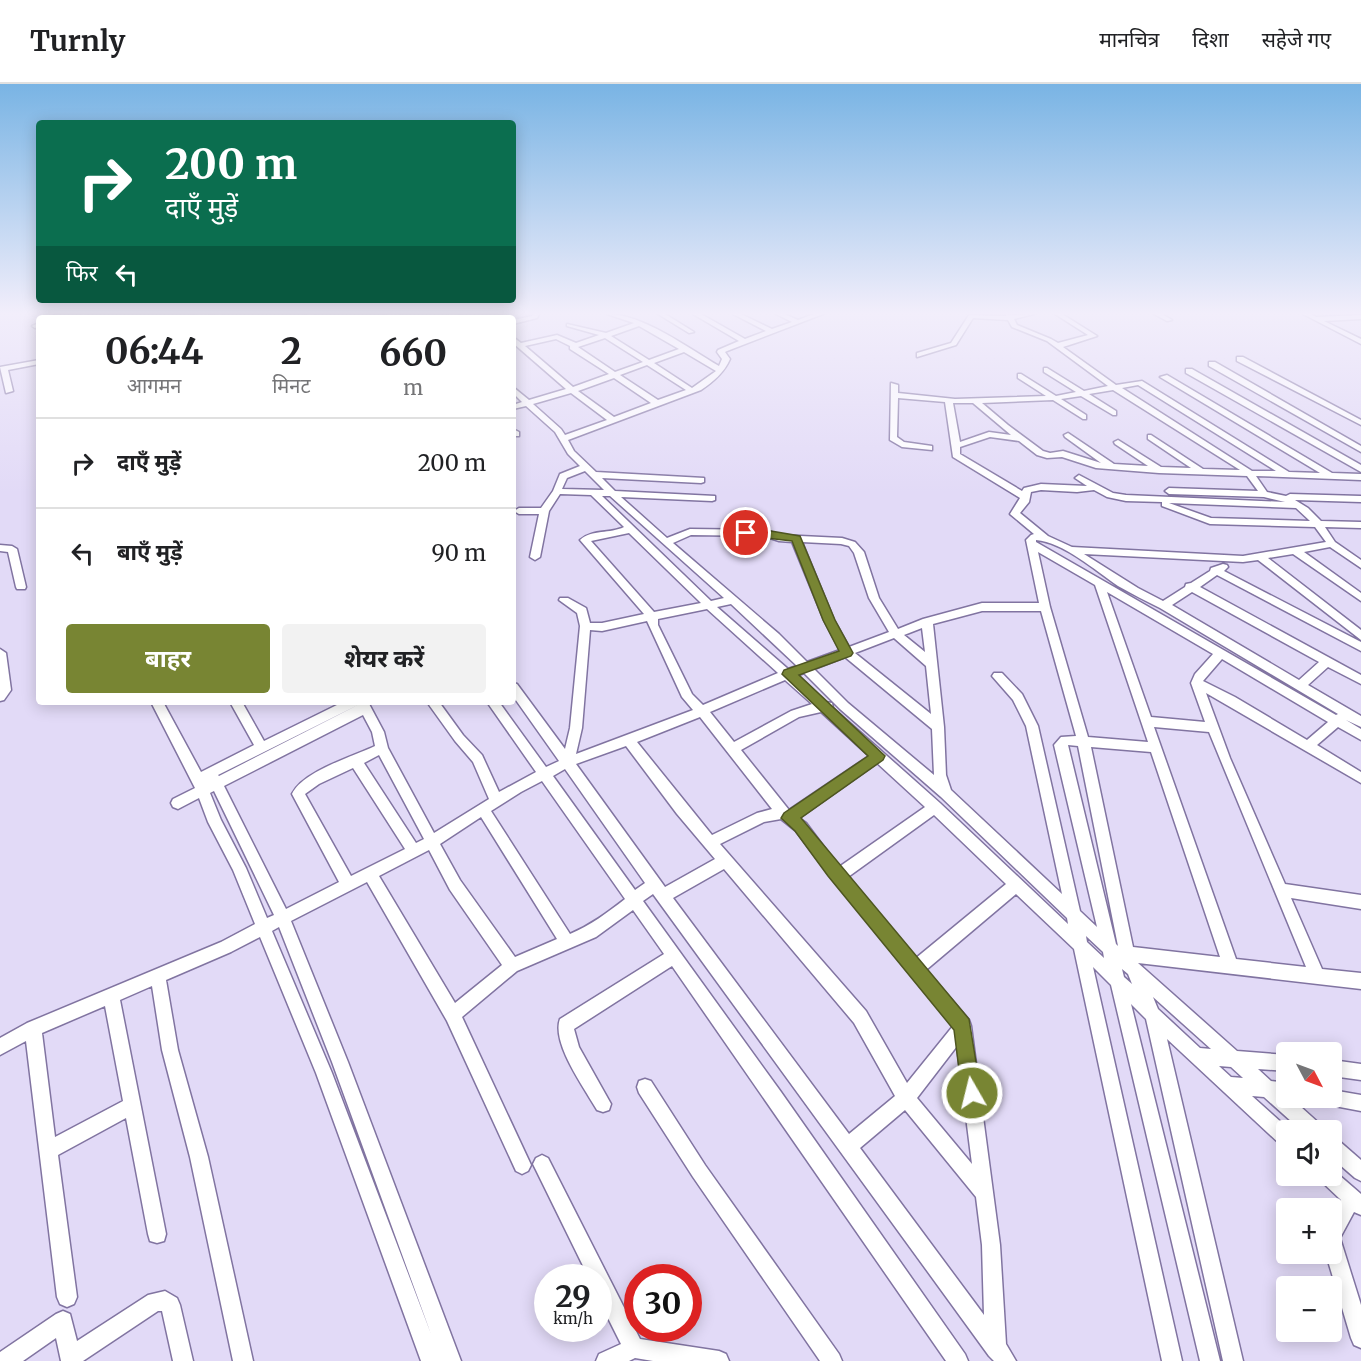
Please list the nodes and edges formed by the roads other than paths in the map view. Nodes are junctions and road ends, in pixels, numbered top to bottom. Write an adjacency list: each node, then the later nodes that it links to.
1 (4, 374): 18 (street)
2 (553, 374): 16 (street)
3 (618, 374): 11 (street)
4 (667, 374): 17 (street)
5 (716, 374): 17 (street)
6 (1053, 374): 20 (street)
7 (1095, 374): 15 (street)
8 (1193, 374): 36 (street)
9 (1228, 374): 34 (street)
10 (1265, 374): 29 (street)
11 (614, 375): 16 (street); 26 (street)
12 (1021, 376): 22 (street)
13 (1164, 377): 37 (street)
14 (894, 385): 21 (street)
15 (1114, 387): 20 (street); 51 (street); 52 (street)
16 (572, 390): 25 (street); 33 (street)
17 (691, 390): 26 (street)
18 (9, 391)
19 (516, 392): 25 (street)
20 (1082, 392): 22 (street); 28 (street)
21 (894, 395): 24 (street); 44 (street)
22 (1055, 398): 23 (street); 31 (street)
23 (975, 400): 24 (street); 41 (street)
24 (949, 401): 43 (street)
25 (528, 404): 27 (street); 40 (street)
26 (658, 404): 33 (street)
27 (516, 406)
28 (1113, 413)
29 (1341, 413): 30 (street); 35 (street)
30 (1331, 415)
31 (1083, 417)
32 (1321, 418): 34 (street)
33 (613, 420): 40 (street)
34 (1311, 420): 36 (street); 45 (street)
35 (1361, 423)
36 (1286, 427): 37 (street); 48 (street)
37 (1259, 433): 53 (street)
38 (1068, 435): 47 (street)
39 (1151, 437): 50 (street)
40 (564, 439): 46 (street)
41 (1024, 441): 43 (street); 47 (street)
42 (1118, 442): 49 (street)
43 (956, 446): 64 (street)
44 (929, 448)
45 (1361, 449)
46 (586, 467): 54 (street); 59 (street)
47 (1112, 467): 49 (street)
48 (1361, 469)
49 (1160, 470): 50 (street)
50 (1200, 471): 51 (street)
51 (1249, 472): 52 (street); 63 (street)
52 (1285, 473): 53 (street)
53 (1331, 475): 55 (street)
54 (596, 476): 57 (street); 62 (street)
55 (1361, 477)
56 (1079, 478): 58 (street)
57 (701, 480)
58 (1095, 487): 64 (street); 68 (street)
59 (557, 491): 61 (street); 71 (street)
60 (1169, 491): 63 (street)
61 (594, 493): 62 (street); 74 (street)
62 (613, 493): 66 (street); 77 (street)
63 (1263, 494): 65 (street)
64 (1025, 497): 75 (street)
65 (1285, 497): 67 (street); 69 (street)
66 (712, 498)
67 (1361, 499)
68 (1158, 501): 69 (street); 72 (street)
69 (1300, 505): 72 (street)
70 (519, 511): 71 (street)
71 (544, 512): 83 (street)
72 (1318, 522): 73 (street); 79 (street)
73 (1361, 525)
74 (630, 528): 96 (street); 99 (street)
75 (1044, 537): 78 (street); 81 (street)
76 (796, 539): 77 (street); 102 (street); 106 (street)
77 (668, 541): 95 (street)
78 (1032, 544): 88 (street); 98 (street)
79 (1332, 544): 82 (street); 86 (street)
80 (0, 548): 90 (street)
81 (1070, 550): 85 (street); 91 (street)
82 (1296, 551): 84 (street); 93 (street)
83 (535, 557)
84 (1261, 557): 85 (street); 103 (street)
85 (1243, 559): 87 (street)
86 (1361, 565)
87 (1215, 570): 89 (street); 104 (street)
88 (1099, 583): 92 (street); 129 (street)
89 (1190, 586): 97 (street); 108 (street)
90 (21, 587)
91 (1131, 589): 92 (street); 97 (street)
92 (1120, 596): 107 (street)
93 (1361, 598)
94 (564, 600): 101 (street)
95 (733, 600): 96 (street); 110 (street)
96 (708, 604): 99 (street); 111 (street)
97 (1164, 605): 115 (street)
98 (1045, 607): 100 (street); 135 (street)
99 (652, 616): 101 (street); 127 (street)
100 (927, 622): 102 (street); 109 (street)
101 (585, 626): 143 (street)
102 (895, 633): 106 (street); 109 (street)
103 (1361, 636)
104 (1361, 647)
105 (0, 653): 117 (street)
106 (847, 653): 110 (street); 131 (street)
107 (1220, 654): 114 (street); 128 (street)
108 (1328, 661): 113 (street); 115 (street)
109 (932, 665): 131 (street)
110 (806, 668): 111 (street); 126 (street)
111 (789, 674): 125 (street); 127 (street)
112 (998, 676): 165 (street)
113 (1359, 677)
114 (1197, 683): 132 (street); 137 (street)
115 (1300, 685): 128 (street)
116 (516, 691): 143 (street)
117 (0, 697)
118 (159, 705): 146 (street)
119 (238, 705): 136 (street)
120 (352, 705): 146 (street)
121 (352, 705): 136 (street)
122 (358, 705): 138 (street)
123 (435, 705): 148 (street)
124 (495, 705): 144 (street)
125 (821, 706): 126 (street); 140 (street); 141 (street)
126 (844, 706): 147 (street)
127 (700, 711): 134 (street); 140 (street)
128 (1342, 717): 130 (street); 133 (street); 137 (street)
129 (1146, 721): 132 (street); 139 (street)
130 (1361, 722)
131 (938, 727): 147 (street)
132 (1213, 728): 162 (street)
133 (1361, 735)
134 (629, 741): 143 (street); 154 (street)
135 (1084, 743): 139 (street); 170 (street); 171 (street)
136 (261, 746): 146 (street)
137 (1308, 746): 145 (street)
138 (382, 748): 142 (street); 153 (street)
139 (1156, 748): 174 (street)
140 (732, 749): 152 (street)
141 (878, 756): 150 (street); 152 (street)
142 (356, 761): 155 (street); 159 (street)
143 (568, 762): 144 (street); 161 (street)
144 (542, 773): 148 (street); 163 (street)
145 (1359, 779)
146 (206, 782): 149 (street); 166 (street); 167 (street)
147 (945, 793): 165 (street)
148 (496, 801): 151 (street)
149 (178, 803)
150 (934, 807): 158 (street); 160 (street)
151 (483, 808): 153 (street); 168 (street)
152 (786, 815): 154 (street); 158 (street)
153 (433, 841): 155 (street); 173 (street)
154 (711, 842): 156 (street)
155 (413, 850): 157 (street)
156 (726, 860): 161 (street); 196 (street)
157 (370, 873): 159 (street); 182 (street)
158 (838, 876): 175 (street)
159 (348, 884): 166 (street)
160 (1016, 885): 169 (street); 175 (street)
161 (659, 890): 163 (street); 203 (street)
162 (1281, 890): 164 (street); 177 (street)
163 (635, 901): 168 (street); 172 (street)
164 (1361, 902)
165 (1072, 913): 169 (street); 170 (street)
166 (283, 918): 167 (street); 224 (street)
167 (262, 929): 178 (street); 223 (street)
168 (566, 941): 173 (street)
169 (1081, 946): 179 (street); 229 (street)
170 (1109, 947): 176 (street); 179 (street)
171 (1127, 954): 174 (street); 176 (street)
172 (674, 956): 199 (street); 228 (street)
173 (513, 966): 182 (street)
174 (1232, 967): 177 (street)
175 (915, 969): 184 (street)
176 (1133, 969): 183 (street); 188 (street)
177 (1317, 976): 180 (street)
178 (158, 977): 181 (street); 222 (street)
179 (1115, 978): 183 (street); 230 (street)
180 (1361, 981)
181 (111, 996): 185 (street); 200 (street)
182 (453, 1015): 207 (street)
183 (1154, 1018): 187 (street); 231 (street)
184 (963, 1026): 196 (street); 210 (street)
185 (33, 1029): 186 (street); 204 (street)
186 (0, 1047)
187 (1196, 1056): 188 (street); 192 (street)
188 (1233, 1058): 189 (street); 194 (street)
189 (1276, 1062)
190 (1342, 1069): 191 (street)
191 (1361, 1072)
192 (1227, 1085): 194 (street); 202 (street)
193 (645, 1087): 227 (street)
194 (1266, 1088): 195 (street); 201 (street)
195 (1276, 1089)
196 (906, 1098): 203 (street); 210 (street)
197 (1342, 1100): 198 (street)
198 (1361, 1103)
199 (603, 1104)
200 (132, 1105): 204 (street); 213 (street)
201 (1302, 1120)
202 (1276, 1129)
203 (847, 1147): 218 (street)
204 (49, 1150): 215 (street)
205 (1342, 1155): 208 (street)
206 (542, 1164): 217 (street)
207 (522, 1165)
208 (1361, 1172)
209 (1339, 1186): 211 (street)
210 (984, 1192): 218 (street)
211 (1357, 1202): 212 (street)
212 (1342, 1221)
213 (157, 1234)
214 (1339, 1264): 216 (street)
215 (67, 1297)
216 (1361, 1338)
217 (634, 1348): 225 (street); 226 (street)
218 (1001, 1355)
219 (70, 1359): 220 (street); 221 (street)
220 (5, 1361)
221 (183, 1361)
222 (243, 1361)
223 (431, 1361)
224 (451, 1361)
225 (606, 1361)
226 (719, 1361)
227 (832, 1361)
228 (958, 1361)
229 (1172, 1361)
230 (1210, 1361)
231 (1233, 1361)

